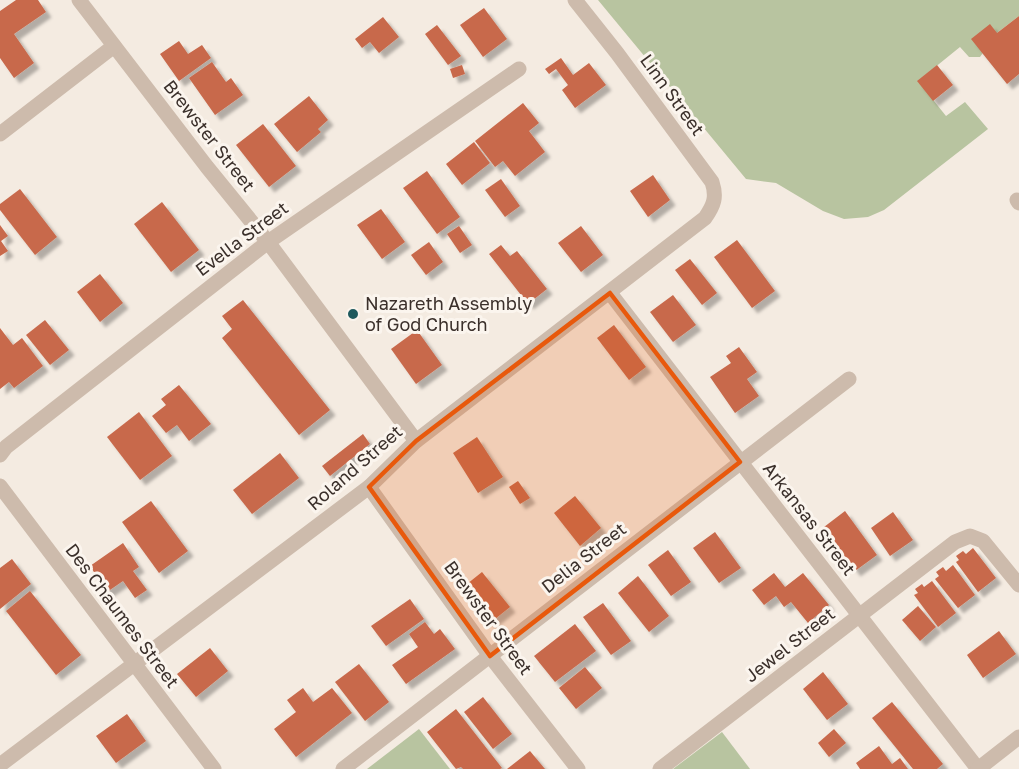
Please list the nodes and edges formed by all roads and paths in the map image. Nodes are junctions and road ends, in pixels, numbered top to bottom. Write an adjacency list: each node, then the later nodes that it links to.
1 (79, 0): 3 (street, Brewster Street)
2 (575, 0): 6 (street, Linn Street)
3 (114, 46): 5 (street); 7 (street, Brewster Street)
4 (519, 69): 7 (street, Evella Street)
5 (0, 134)
6 (705, 218): 8 (street, Roland Street)
7 (268, 242): 10 (street, Brewster Street); 11 (street, Evella Street)
8 (610, 293): 10 (street, Roland Street); 12 (street, Arkansas Street)
9 (849, 379): 12 (street, Delia Street)
10 (416, 441): 14 (street, Roland Street)
11 (0, 455)
12 (740, 462): 16 (street, Arkansas Street); 17 (street, Delia Street)
13 (0, 486): 18 (street, Des Chaumes Street)
14 (369, 487): 17 (street, Brewster Street); 18 (street, Roland Street)
15 (1019, 585): 16 (street, Jewel Street)
16 (859, 616): 24 (street, Jewel Street); 25 (street, Arkansas Street)
17 (490, 656): 22 (street, Delia Street); 23 (street, Brewster Street)
18 (134, 666): 20 (street, Roland Street); 21 (street, Des Chaumes Street)
19 (1019, 738): 25 (street)
20 (0, 765)
21 (214, 769)
22 (343, 769)
23 (578, 769)
24 (660, 769)
25 (978, 769)

